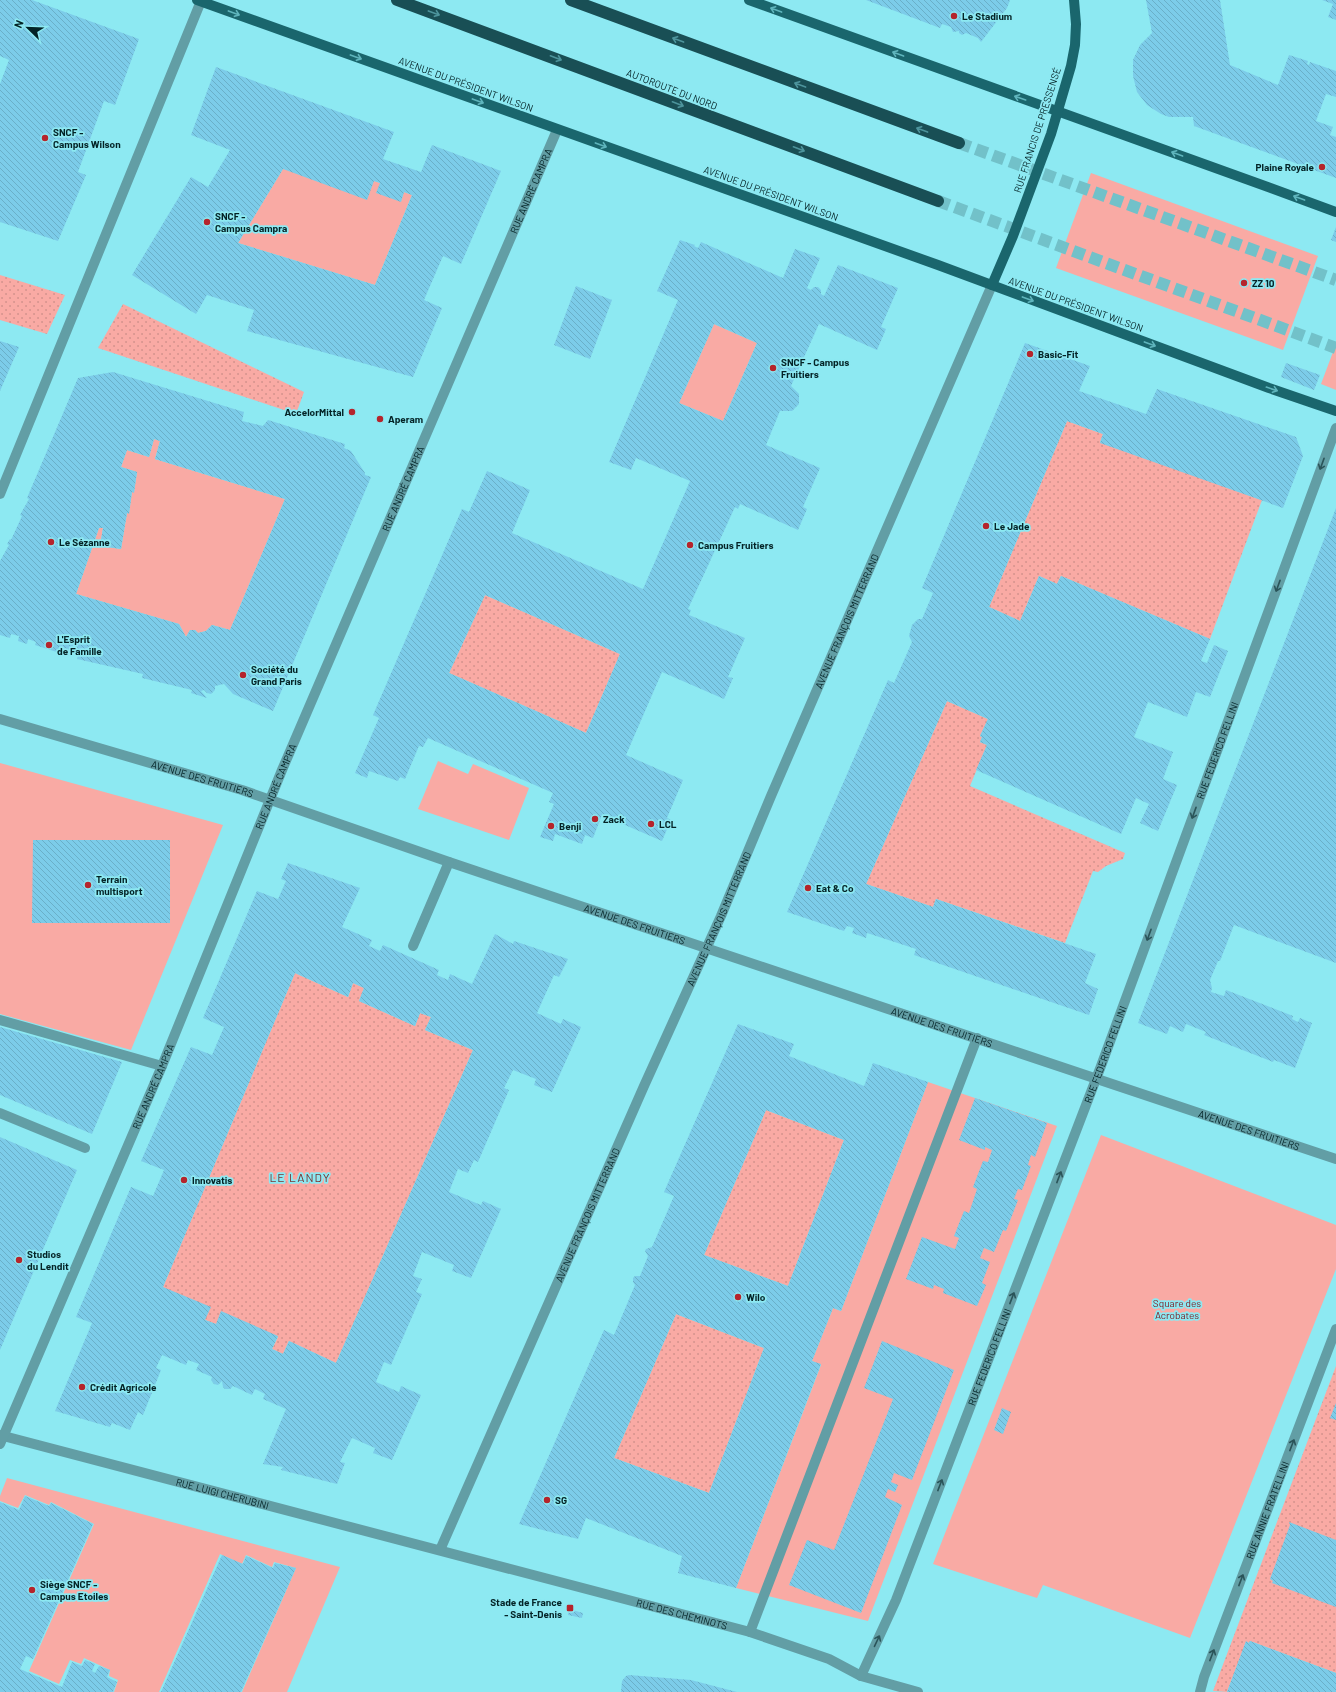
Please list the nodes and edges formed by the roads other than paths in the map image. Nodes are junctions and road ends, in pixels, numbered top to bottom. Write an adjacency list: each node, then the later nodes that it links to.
1 (397, 0): 9 (highway, AUTOROUTE DU NORD, one-way to 9)
2 (571, 0): 8 (highway, one-way to 2)
3 (750, 0): 6 (main road, one-way to 3)
4 (1074, 0): 6 (main road, RUE FRANCIS DE PRESSENSÉ)
5 (199, 1): 7 (main road, AVENUE DU PRÉSIDENT WILSON, one-way to 7); 14 (street)
6 (1057, 110): 10 (main road, one-way to 6); 11 (main road, RUE FRANCIS DE PRESSENSÉ)
7 (557, 130): 11 (main road, AVENUE DU PRÉSIDENT WILSON, one-way to 11); 16 (street, RUE ANDRÉ CAMPRA)
8 (959, 143)
9 (938, 201)
10 (1336, 212)
11 (992, 285): 12 (main road, AVENUE DU PRÉSIDENT WILSON, one-way to 12); 19 (street, AVENUE FRANÇOIS MITTERRAND)
12 (1336, 411)
13 (1336, 428): 23 (street, RUE FEDERICO FELLINI, one-way to 23)
14 (0, 494)
15 (0, 719): 16 (street, AVENUE DES FRUITIERS)
16 (271, 799): 17 (street, AVENUE DES FRUITIERS); 22 (street, RUE ANDRÉ CAMPRA)
17 (449, 862): 18 (street); 19 (street, AVENUE DES FRUITIERS)
18 (413, 946)
19 (707, 948): 21 (street, AVENUE DES FRUITIERS); 29 (street, AVENUE FRANÇOIS MITTERRAND)
20 (0, 1020): 22 (street)
21 (977, 1038): 23 (street, AVENUE DES FRUITIERS); 30 (street)
22 (162, 1066): 28 (street, RUE ANDRÉ CAMPRA)
23 (1096, 1078): 26 (street, AVENUE DES FRUITIERS); 31 (street, RUE FEDERICO FELLINI, one-way to 23)
24 (0, 1113): 25 (street)
25 (85, 1148)
26 (1336, 1159)
27 (1336, 1329): 33 (street, RUE ANNIE FRATELLINI, one-way to 27)
28 (1, 1438): 29 (street, RUE LUIGI CHERUBINI)
29 (440, 1550): 30 (street, RUE DES CHEMINOTS)
30 (750, 1632): 31 (street, RUE DES CHEMINOTS)
31 (861, 1676): 32 (street, RUE DES CHEMINOTS)
32 (918, 1692)
33 (1200, 1692)

